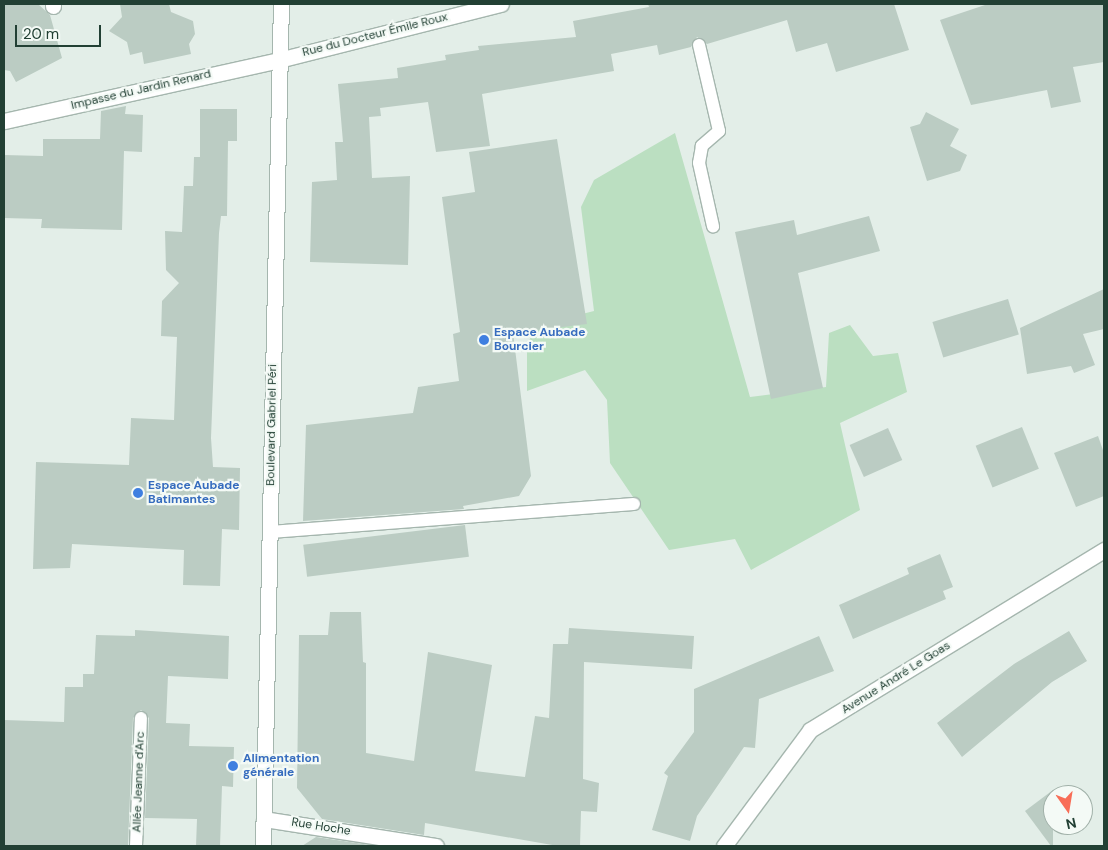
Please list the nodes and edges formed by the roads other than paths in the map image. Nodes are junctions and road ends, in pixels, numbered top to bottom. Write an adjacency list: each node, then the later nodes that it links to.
1 (280, 4): 4 (street, Boulevard Gabriel Péri)
2 (501, 4): 4 (street, Rue du Docteur Émile Roux)
3 (699, 45): 6 (lane)
4 (279, 60): 5 (street, Impasse du Jardin Renard); 8 (street, Boulevard Gabriel Péri)
5 (4, 121)
6 (713, 226)
7 (634, 504): 8 (lane)
8 (270, 532): 11 (street, Boulevard Gabriel Péri)
9 (1104, 550): 15 (street, Avenue André Le Goas)
10 (141, 718): 12 (lane, Allée Jeanne d'Arc)
11 (264, 819): 13 (street, Boulevard Gabriel Péri); 14 (street, Rue Hoche)
12 (136, 846)
13 (263, 846)
14 (436, 846)
15 (724, 846)

